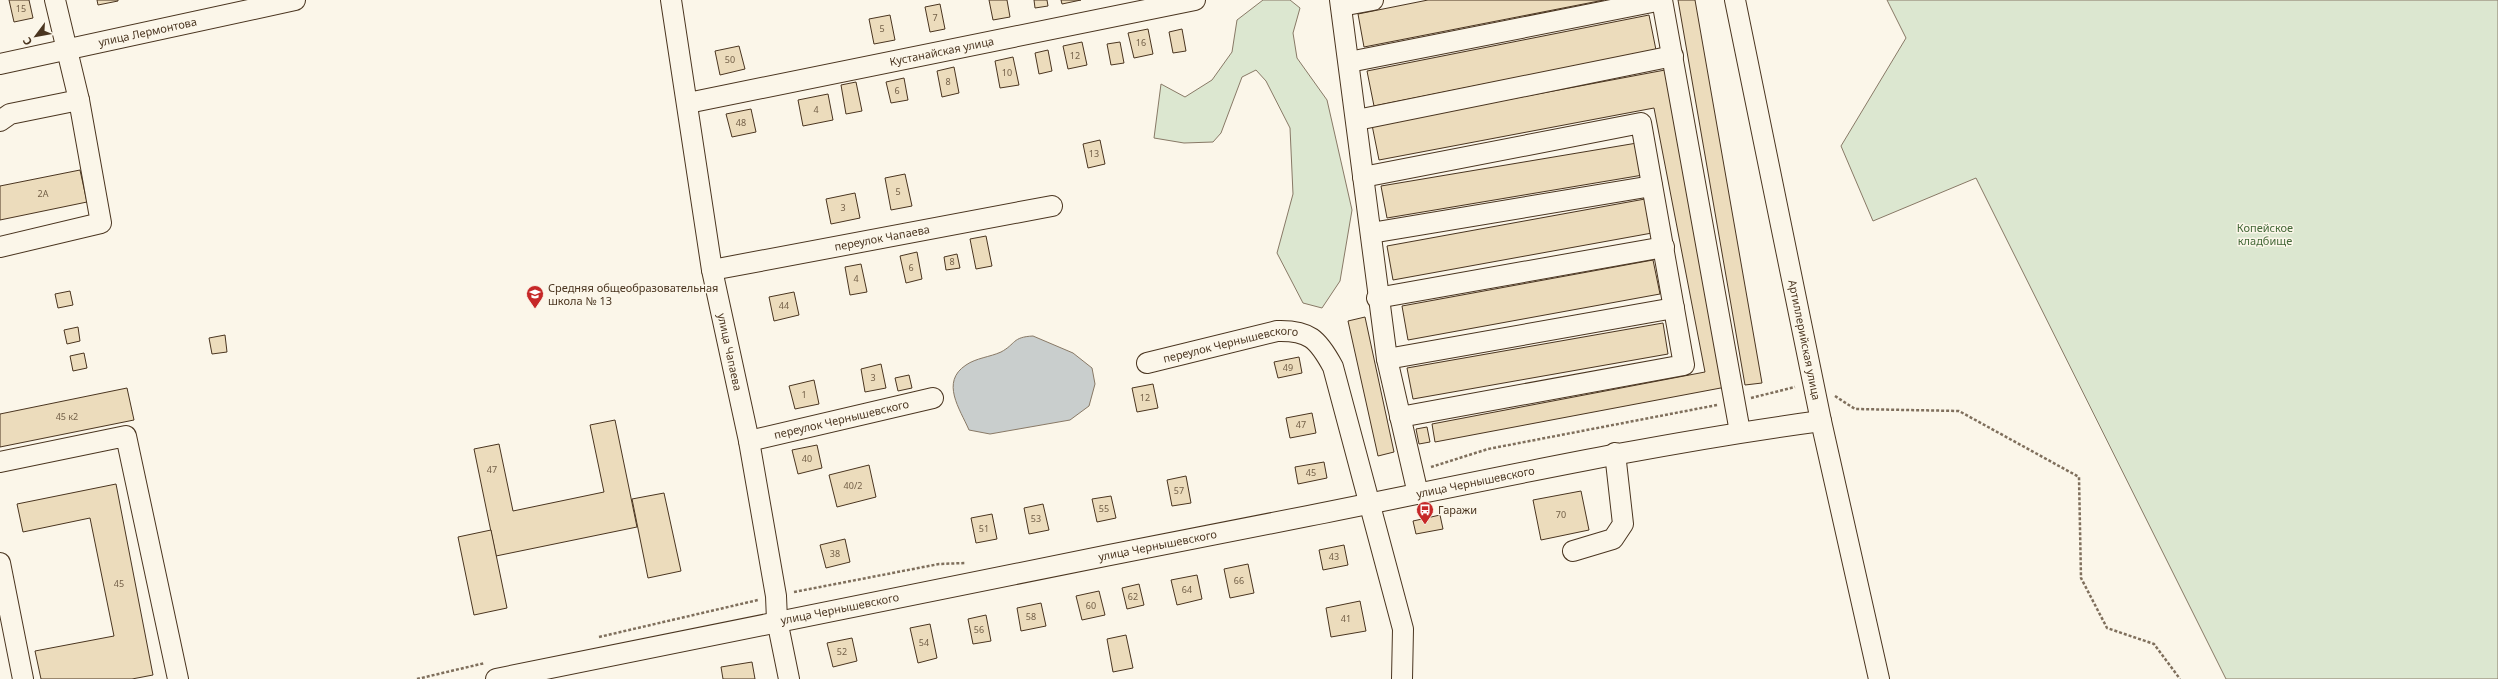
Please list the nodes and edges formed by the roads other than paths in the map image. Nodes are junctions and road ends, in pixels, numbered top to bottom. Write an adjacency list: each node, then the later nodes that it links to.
1 (55, 0): 9 (street)
2 (295, 0): 9 (street, улица Лермонтова)
3 (671, 0): 14 (street, улица Чапаева)
4 (1195, 0): 14 (street, Кустанайская улица)
5 (1373, 0): 8 (street)
6 (1662, 0): 10 (street); 11 (street)
7 (1735, 0): 30 (street, Артиллерийская улица)
8 (1340, 3): 11 (street)
9 (66, 50): 12 (street, улица Лермонтова); 13 (street)
10 (1673, 56): 15 (street); 31 (street)
11 (1349, 62): 15 (street)
12 (0, 64)
13 (78, 100): 16 (street); 21 (street)
14 (688, 103): 23 (street, улица Чапаева)
15 (1357, 120): 17 (street)
16 (0, 121)
17 (1363, 177): 18 (street); 20 (street)
18 (1652, 186): 20 (street); 22 (street)
19 (1052, 206): 23 (street, переулок Чапаева)
20 (1371, 233): 24 (street)
21 (0, 247)
22 (1664, 247): 24 (street); 25 (street)
23 (712, 270): 32 (street, улица Чапаева)
24 (1377, 298): 26 (street)
25 (1674, 308): 26 (street); 29 (street)
26 (1387, 359): 29 (street)
27 (1147, 363): 36 (street, переулок Чернышевского)
28 (933, 398): 32 (street, переулок Чернышевского)
29 (1400, 417): 35 (street)
30 (1822, 421): 31 (street, улица Чернышевского); 45 (street, Артиллерийская улица)
31 (1740, 432): 33 (street, улица Чернышевского)
32 (749, 440): 39 (street, улица Чапаева)
33 (1615, 453): 35 (street, улица Чернышевского); 37 (street)
34 (0, 462): 42 (street)
35 (1418, 494): 36 (street, улица Чернышевского)
36 (1369, 504): 39 (street, улица Чернышевского); 44 (street)
37 (1573, 551)
38 (0, 563): 41 (street)
39 (777, 620): 40 (street, улица Чернышевского); 43 (street, улица Чапаева)
40 (492, 671)
41 (23, 679)
42 (178, 679)
43 (789, 679)
44 (1402, 679)
45 (1879, 679)

